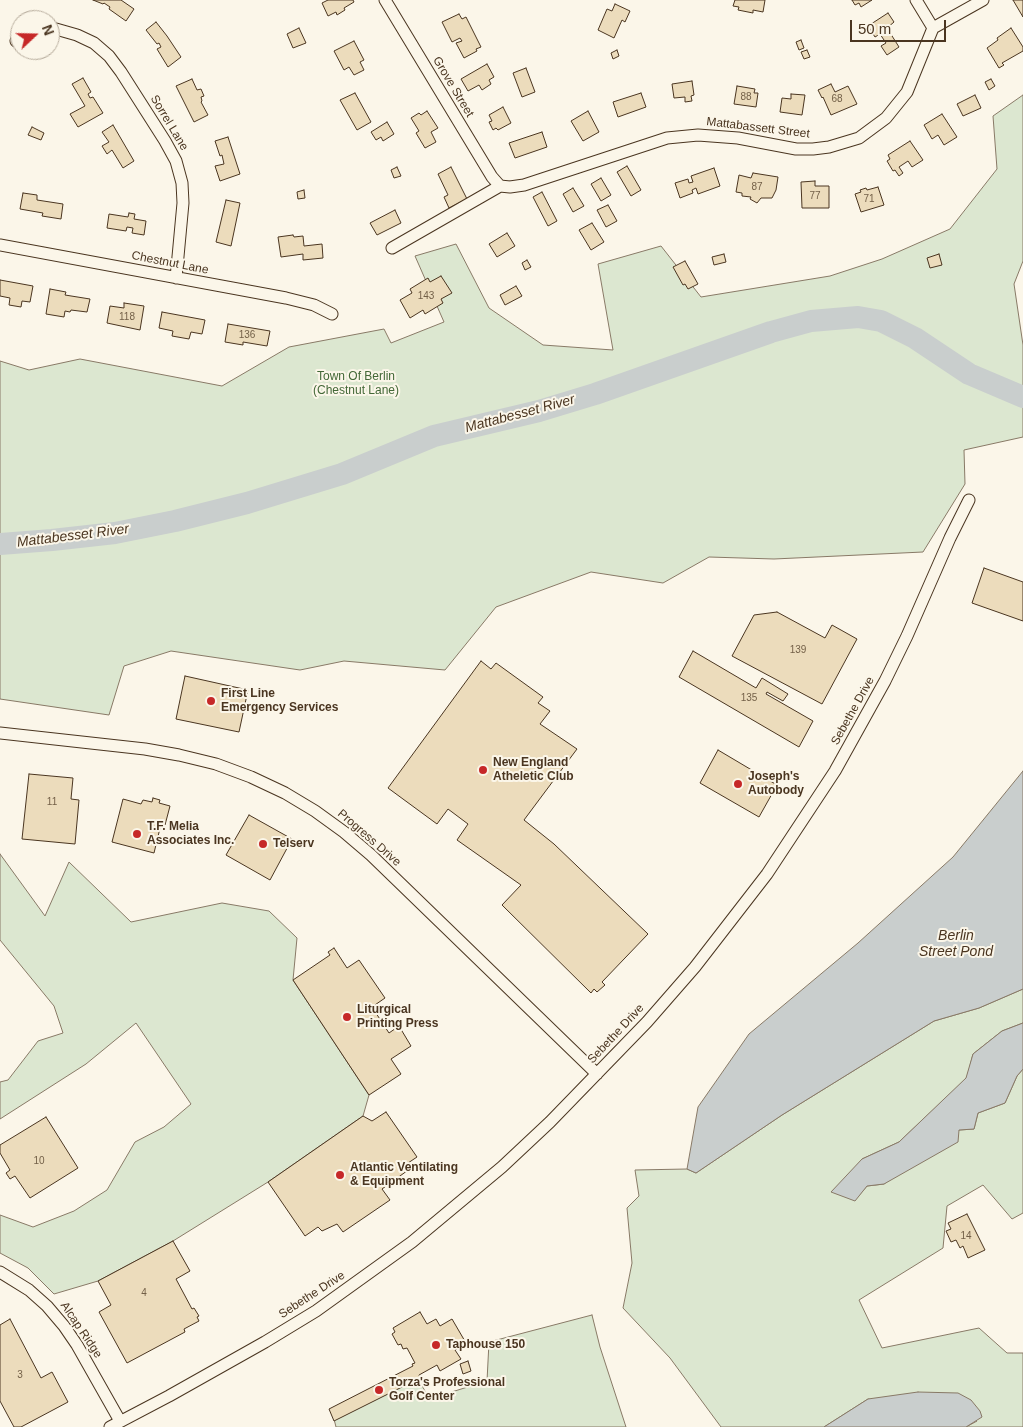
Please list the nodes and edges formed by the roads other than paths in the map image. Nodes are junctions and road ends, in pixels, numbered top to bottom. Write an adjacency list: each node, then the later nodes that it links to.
1 (385, 0): 6 (street, Grove Street)
2 (916, 0): 4 (street)
3 (983, 0): 4 (street)
4 (933, 28): 6 (street, Mattabassett Street)
5 (60, 30): 9 (street, Sorrel Lane)
6 (500, 186): 8 (street, Mattabassett Street)
7 (0, 244): 9 (street, Chestnut Lane)
8 (392, 248)
9 (176, 278): 10 (street, Chestnut Lane)
10 (332, 314)
11 (969, 500): 13 (street, Sebethe Drive)
12 (0, 734): 13 (street, Progress Drive)
13 (597, 1074): 15 (street, Sebethe Drive)
14 (0, 1272): 15 (street, Alcap Ridge)
15 (120, 1421): 16 (street, Sebethe Drive)
16 (110, 1427)

